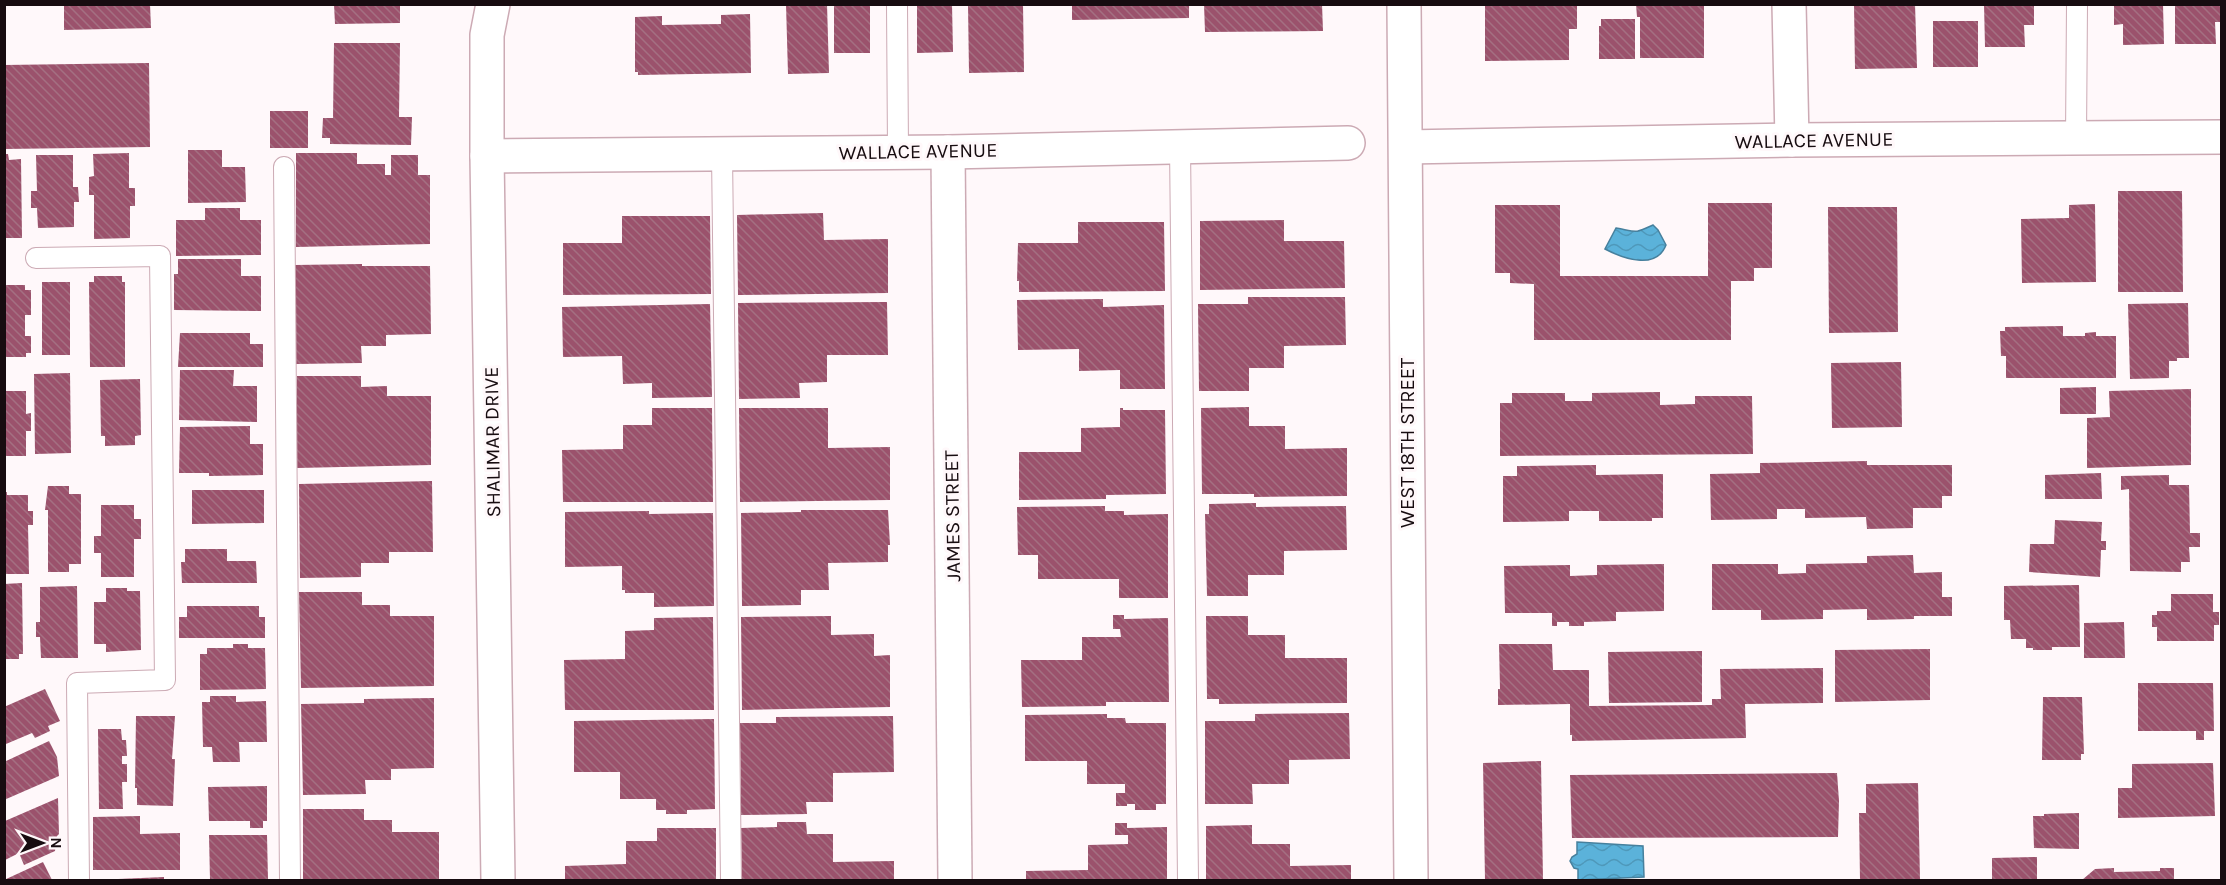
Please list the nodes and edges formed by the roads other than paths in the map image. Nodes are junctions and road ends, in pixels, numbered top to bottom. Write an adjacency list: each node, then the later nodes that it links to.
1 (493, 4): 15 (street, SHALIMAR DRIVE)
2 (897, 4): 12 (lane)
3 (1404, 4): 11 (street, WEST 18TH STREET)
4 (1789, 4): 8 (street)
5 (2077, 4): 7 (lane)
6 (2222, 137): 7 (street, WALLACE AVENUE)
7 (2076, 139): 8 (street, WALLACE AVENUE)
8 (1792, 140): 11 (street, WALLACE AVENUE)
9 (1348, 142): 10 (street, WALLACE AVENUE)
10 (1180, 146): 13 (street, WALLACE AVENUE); 23 (lane)
11 (1406, 147): 24 (street, WEST 18TH STREET)
12 (898, 152): 13 (street, WALLACE AVENUE); 14 (street, WALLACE AVENUE)
13 (948, 152): 22 (street, JAMES STREET)
14 (722, 154): 15 (street, WALLACE AVENUE); 21 (lane)
15 (487, 156): 20 (street, SHALIMAR DRIVE)
16 (284, 167): 19 (lane)
17 (36, 258): 18 (lane)
18 (79, 880)
19 (290, 880)
20 (498, 880)
21 (731, 880)
22 (955, 880)
23 (1188, 880)
24 (1411, 880)

